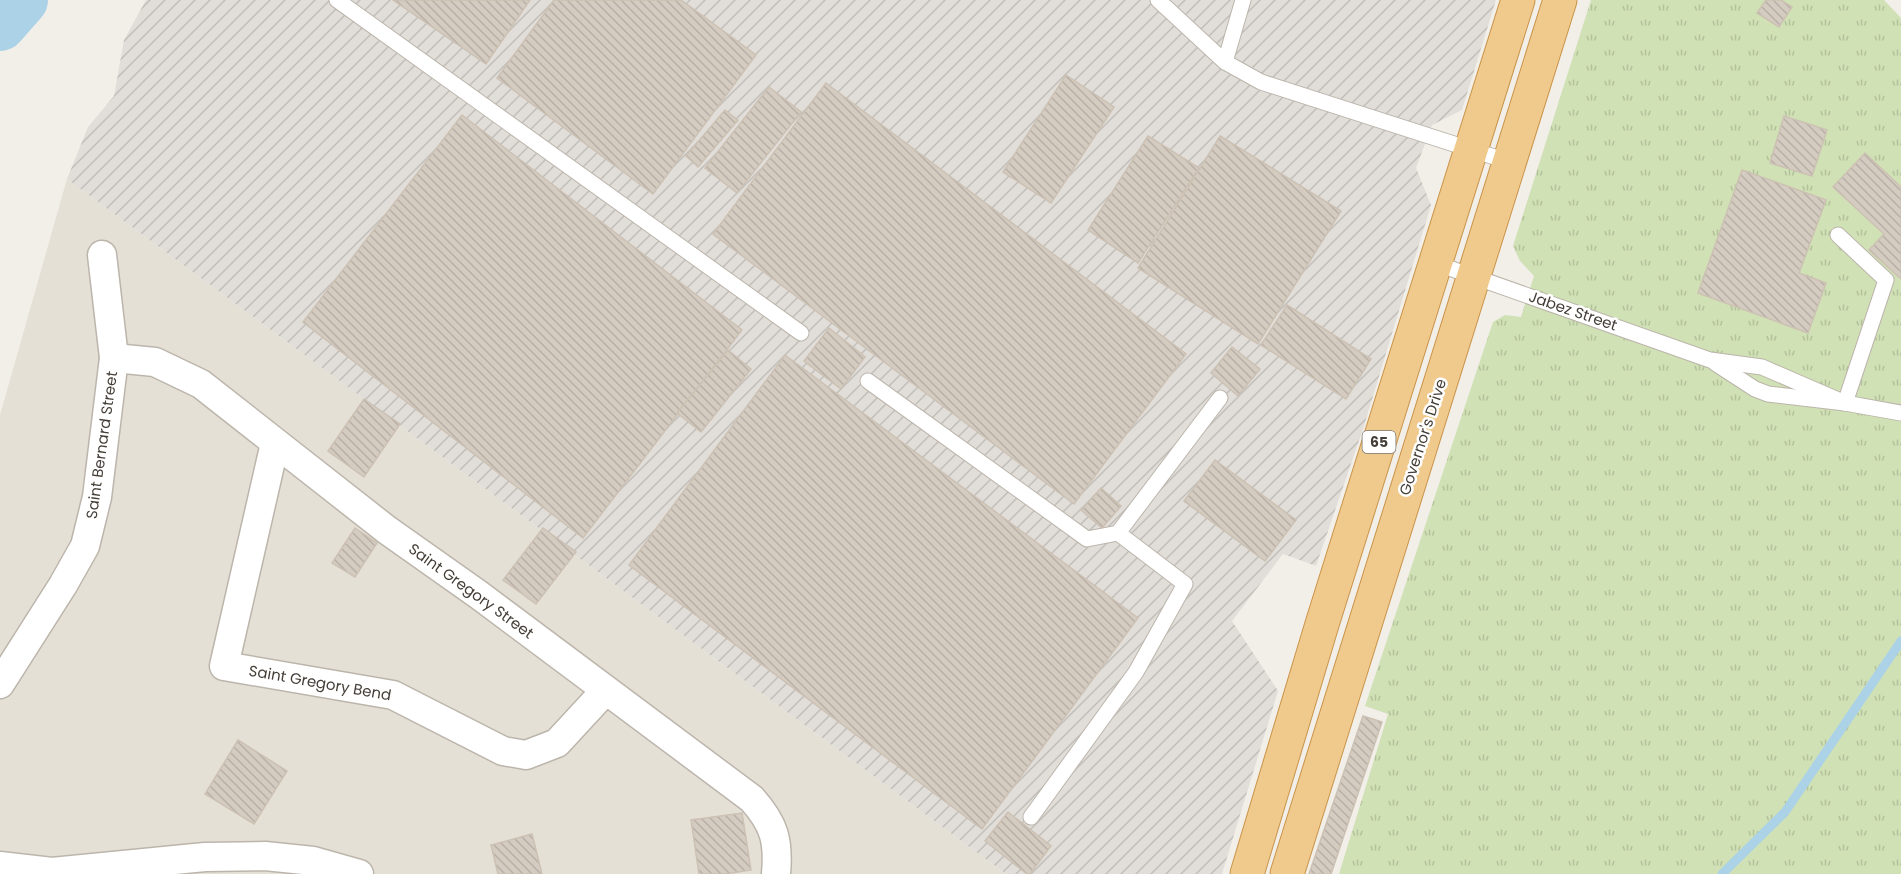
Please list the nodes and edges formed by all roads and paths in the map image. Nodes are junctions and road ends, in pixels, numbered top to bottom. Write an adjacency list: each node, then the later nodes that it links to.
1 (337, 0): 13 (lane)
2 (1158, 0): 6 (lane)
3 (1242, 0): 6 (lane)
4 (1518, 0): 7 (highway, 65)
5 (1560, 0): 8 (highway, Governor's Drive / 65)
6 (1225, 62): 7 (lane)
7 (1471, 150): 8 (lane); 11 (highway, 65)
8 (1510, 162): 12 (highway, Governor's Drive / 65)
9 (1838, 235): 18 (lane)
10 (102, 255): 14 (street, Saint Bernard Street)
11 (1435, 263): 12 (lane, Jabez Street); 28 (highway, 65)
12 (1474, 276): 15 (lane, Jabez Street); 29 (highway, Governor's Drive / 65)
13 (801, 333)
14 (114, 358): 20 (street, Saint Gregory Street); 22 (street, Saint Bernard Street)
15 (1710, 360): 18 (lane, Jabez Street); 18 (lane, Jabez Street)
16 (868, 381): 21 (lane)
17 (1220, 398): 21 (lane)
18 (1845, 403): 19 (lane, Jabez Street)
19 (1901, 413)
20 (275, 443): 23 (street, Saint Gregory Street); 23 (street, Saint Gregory Bend)
21 (1118, 533): 24 (lane)
22 (0, 684)
23 (604, 691): 27 (street, Saint Gregory Street)
24 (1031, 817)
25 (0, 866): 26 (street)
26 (359, 874)
27 (776, 874)
28 (1247, 874)
29 (1287, 874)

